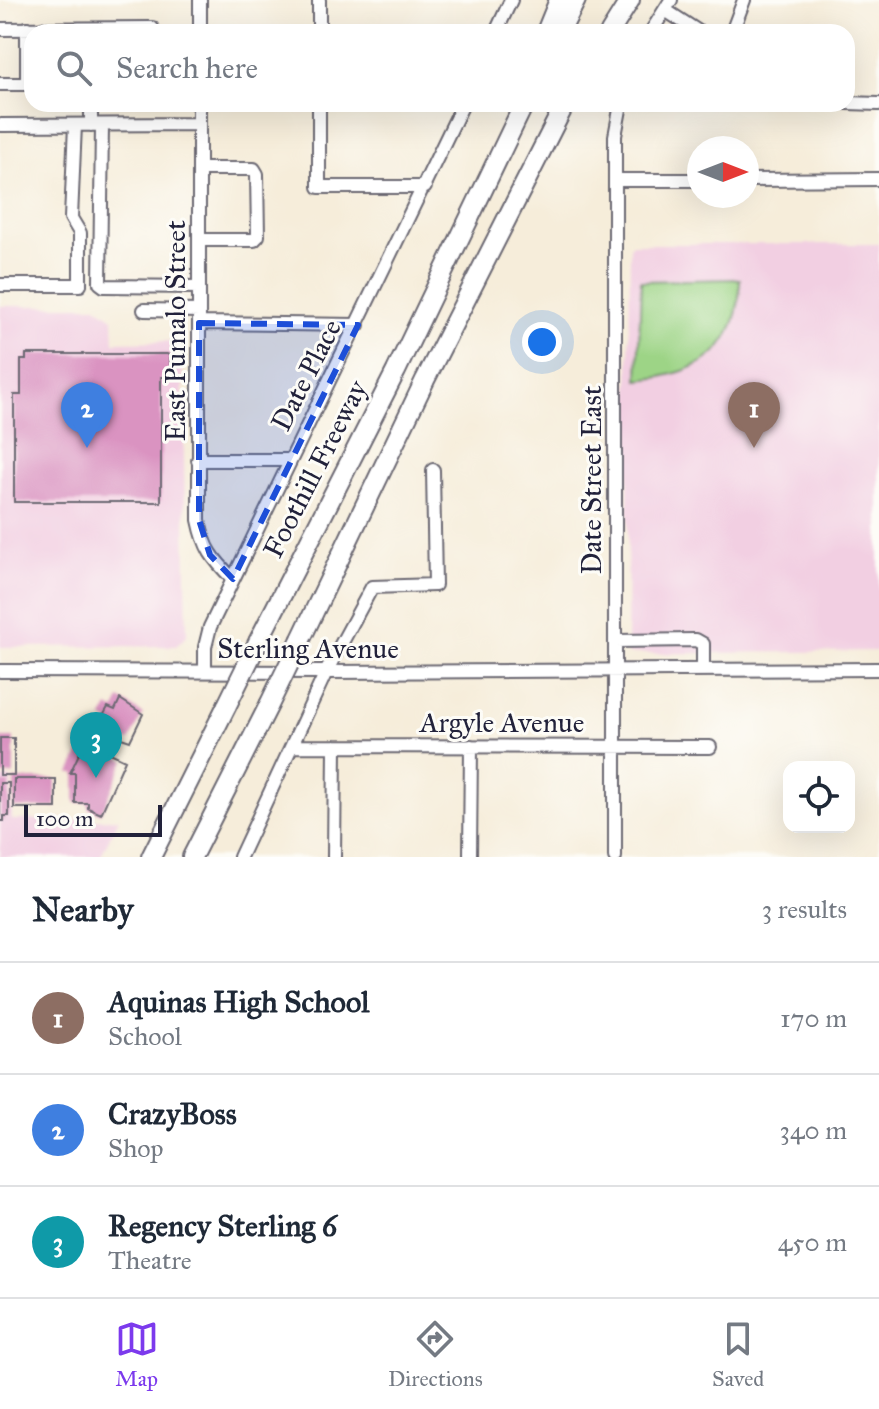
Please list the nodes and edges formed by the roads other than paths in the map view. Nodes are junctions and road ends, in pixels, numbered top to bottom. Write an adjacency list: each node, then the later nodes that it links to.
1 (200, 0): 10 (street)
2 (319, 0): 11 (street)
3 (511, 0): 12 (street)
4 (559, 0): 13 (highway)
5 (576, 0): 14 (highway)
6 (615, 0): 15 (highway)
7 (630, 0): 16 (highway)
8 (744, 0): 19 (street)
9 (668, 5): 17 (street); 18 (street)
10 (200, 24)
11 (319, 24)
12 (500, 24)
13 (549, 24)
14 (564, 24)
15 (604, 24)
16 (615, 24)
17 (656, 24)
18 (690, 24)
19 (735, 24)
20 (24, 28): 21 (street)
21 (0, 29)
22 (0, 84): 23 (street)
23 (24, 84)
24 (855, 103): 25 (street)
25 (879, 104)
26 (93, 112): 36 (street)
27 (199, 112): 33 (street, East Pumalo Street)
28 (319, 112): 42 (street)
29 (459, 112): 42 (street, Date Place)
30 (520, 112): 65 (highway, Foothill Freeway, bridge)
31 (561, 112): 66 (highway, Foothill Freeway, bridge)
32 (620, 112): 39 (street, Date Street East)
33 (199, 124): 36 (street); 37 (street, East Pumalo Street)
34 (0, 125): 35 (street)
35 (75, 125): 36 (street); 44 (street)
36 (96, 125): 45 (street)
37 (199, 169): 43 (street, East Pumalo Street); 43 (street)
38 (879, 179): 41 (street)
39 (615, 180): 40 (street); 53 (street, Date Street East)
40 (687, 180)
41 (759, 180)
42 (425, 187): 48 (street, Date Place)
43 (199, 240): 45 (street, East Pumalo Street)
44 (0, 285)
45 (199, 287): 47 (street, East Pumalo Street)
46 (144, 310): 47 (street)
47 (199, 317): 48 (street); 49 (street, East Pumalo Street)
48 (358, 325): 50 (street, Date Place)
49 (198, 460): 50 (street); 52 (street, East Pumalo Street)
50 (290, 460): 52 (street, Date Place)
51 (433, 470): 59 (street)
52 (233, 579): 58 (street, Date Place)
53 (615, 641): 55 (street, Date Street East); 56 (street)
54 (879, 669): 56 (street, Sterling Avenue)
55 (615, 670): 56 (street, Sterling Avenue); 59 (street, Sterling Avenue); 63 (street, Date Street East)
56 (703, 670)
57 (0, 671): 58 (street, Sterling Avenue)
58 (205, 671): 59 (street, Sterling Avenue)
59 (326, 672): 60 (street)
60 (294, 746): 61 (street, Argyle Avenue); 67 (street)
61 (335, 746): 62 (street, Argyle Avenue); 68 (street)
62 (471, 746): 63 (street, Argyle Avenue); 69 (street)
63 (615, 747): 64 (street, Argyle Avenue); 70 (street, Date Street East)
64 (710, 747)
65 (151, 857)
66 (192, 857)
67 (240, 857)
68 (334, 857)
69 (470, 857)
70 (615, 857)

